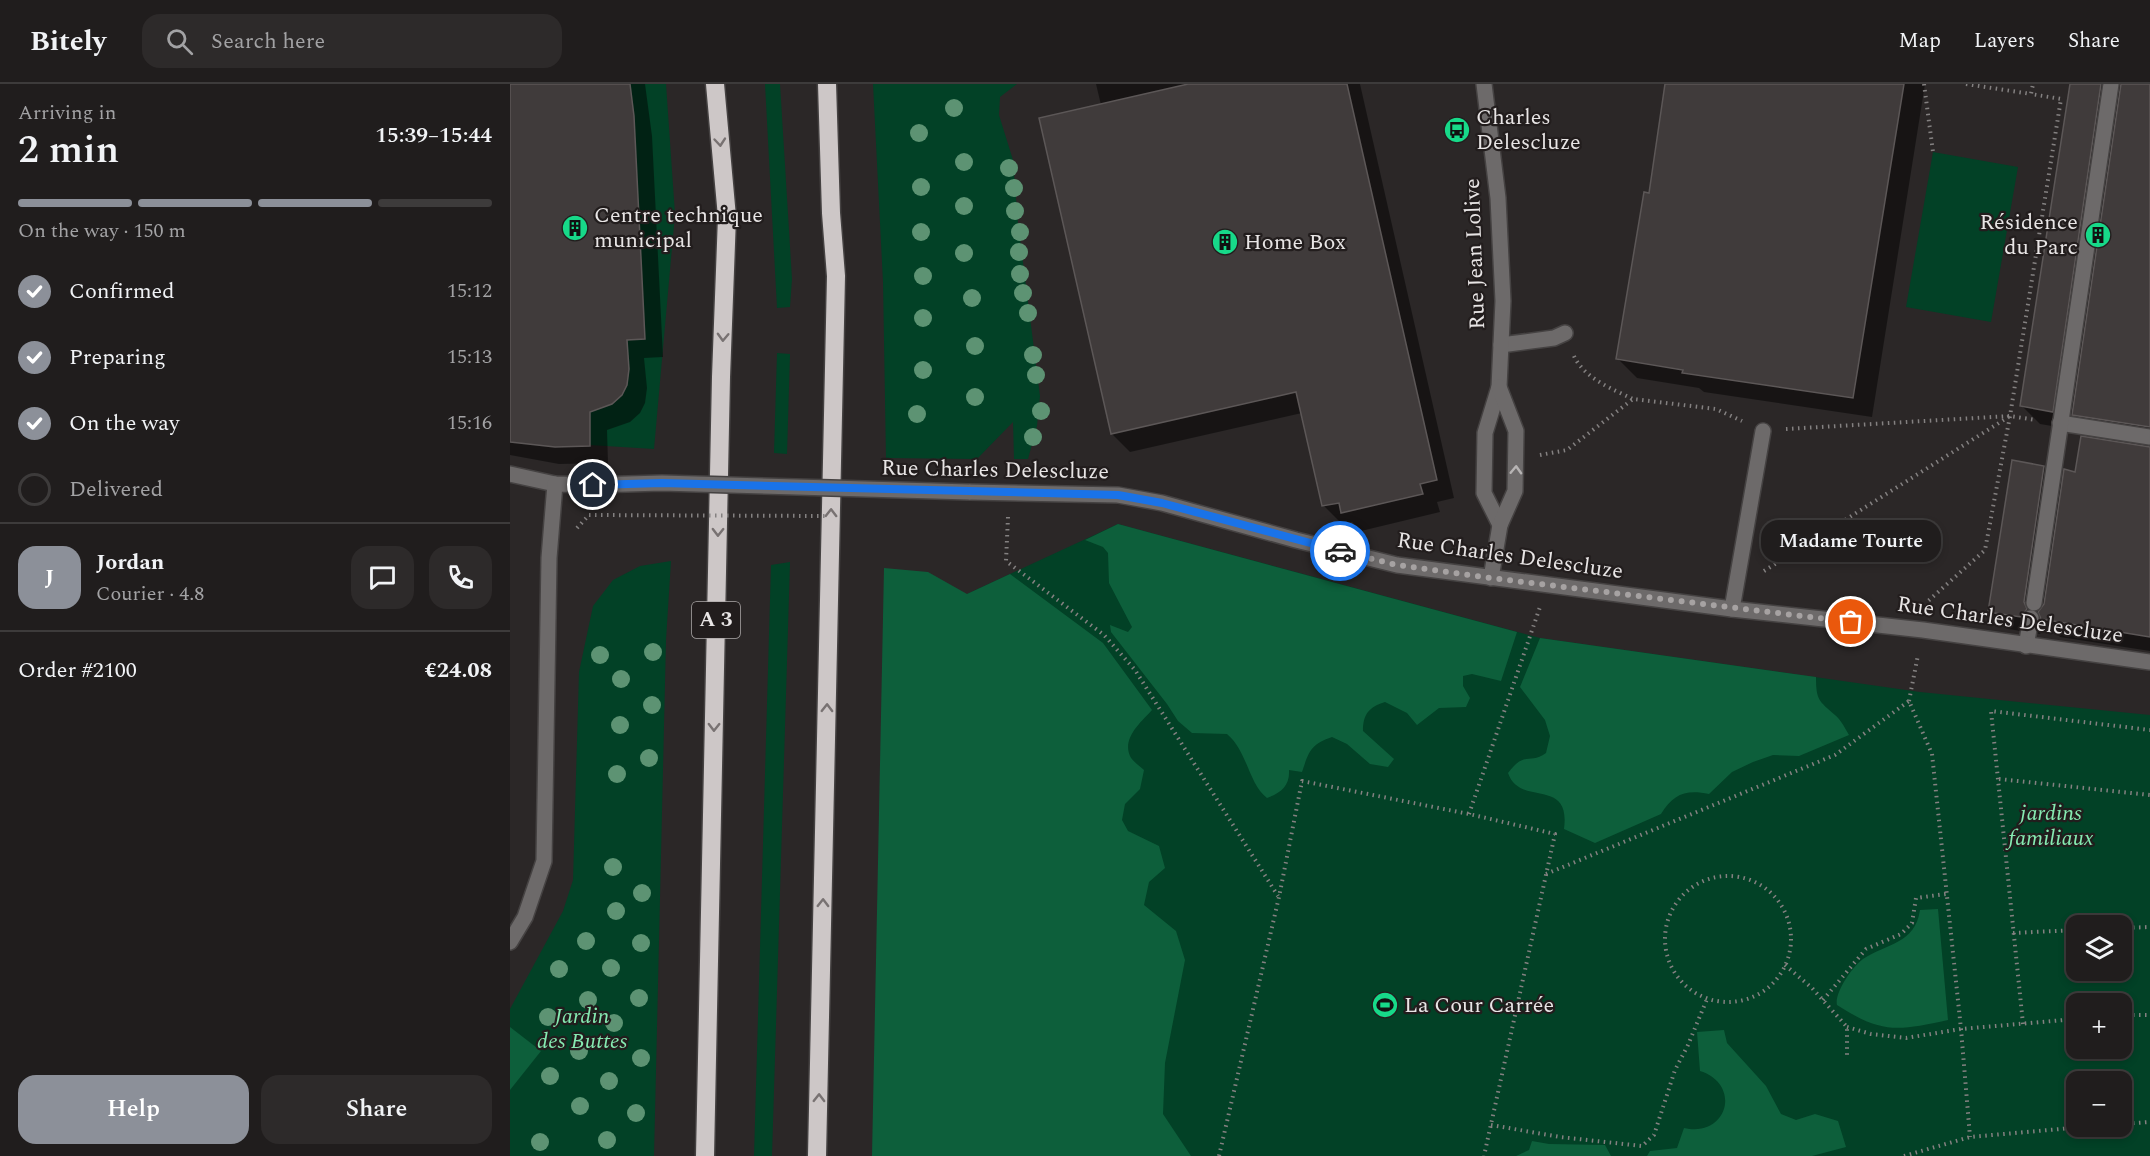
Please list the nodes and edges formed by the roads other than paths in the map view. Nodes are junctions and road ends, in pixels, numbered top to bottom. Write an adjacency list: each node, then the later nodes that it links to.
1 (715, 84): 19 (highway, A 3, one-way to 19)
2 (826, 84): 20 (highway, one-way to 2)
3 (1484, 84): 6 (street, Rue Jean Lolive)
4 (2111, 84): 8 (street)
5 (1565, 333): 6 (street)
6 (1501, 345): 7 (street, Rue Jean Lolive)
7 (1499, 387): 13 (street, Rue Jean Lolive); 13 (street, Rue Jean Lolive, one-way to 7)
8 (2060, 423): 10 (street); 16 (street)
9 (1763, 431): 15 (street)
10 (2150, 437)
11 (510, 474): 12 (street, Rue Charles Delescluze)
12 (555, 484): 14 (street, Rue Charles Delescluze, bridge); 18 (street)
13 (1500, 525): 14 (street, Rue Jean Lolive)
14 (1491, 578): 15 (street, Rue Charles Delescluze)
15 (1732, 609): 16 (street, Rue Charles Delescluze)
16 (2026, 646): 17 (street, Rue Charles Delescluze)
17 (2150, 662)
18 (510, 942)
19 (705, 1156)
20 (817, 1156)

